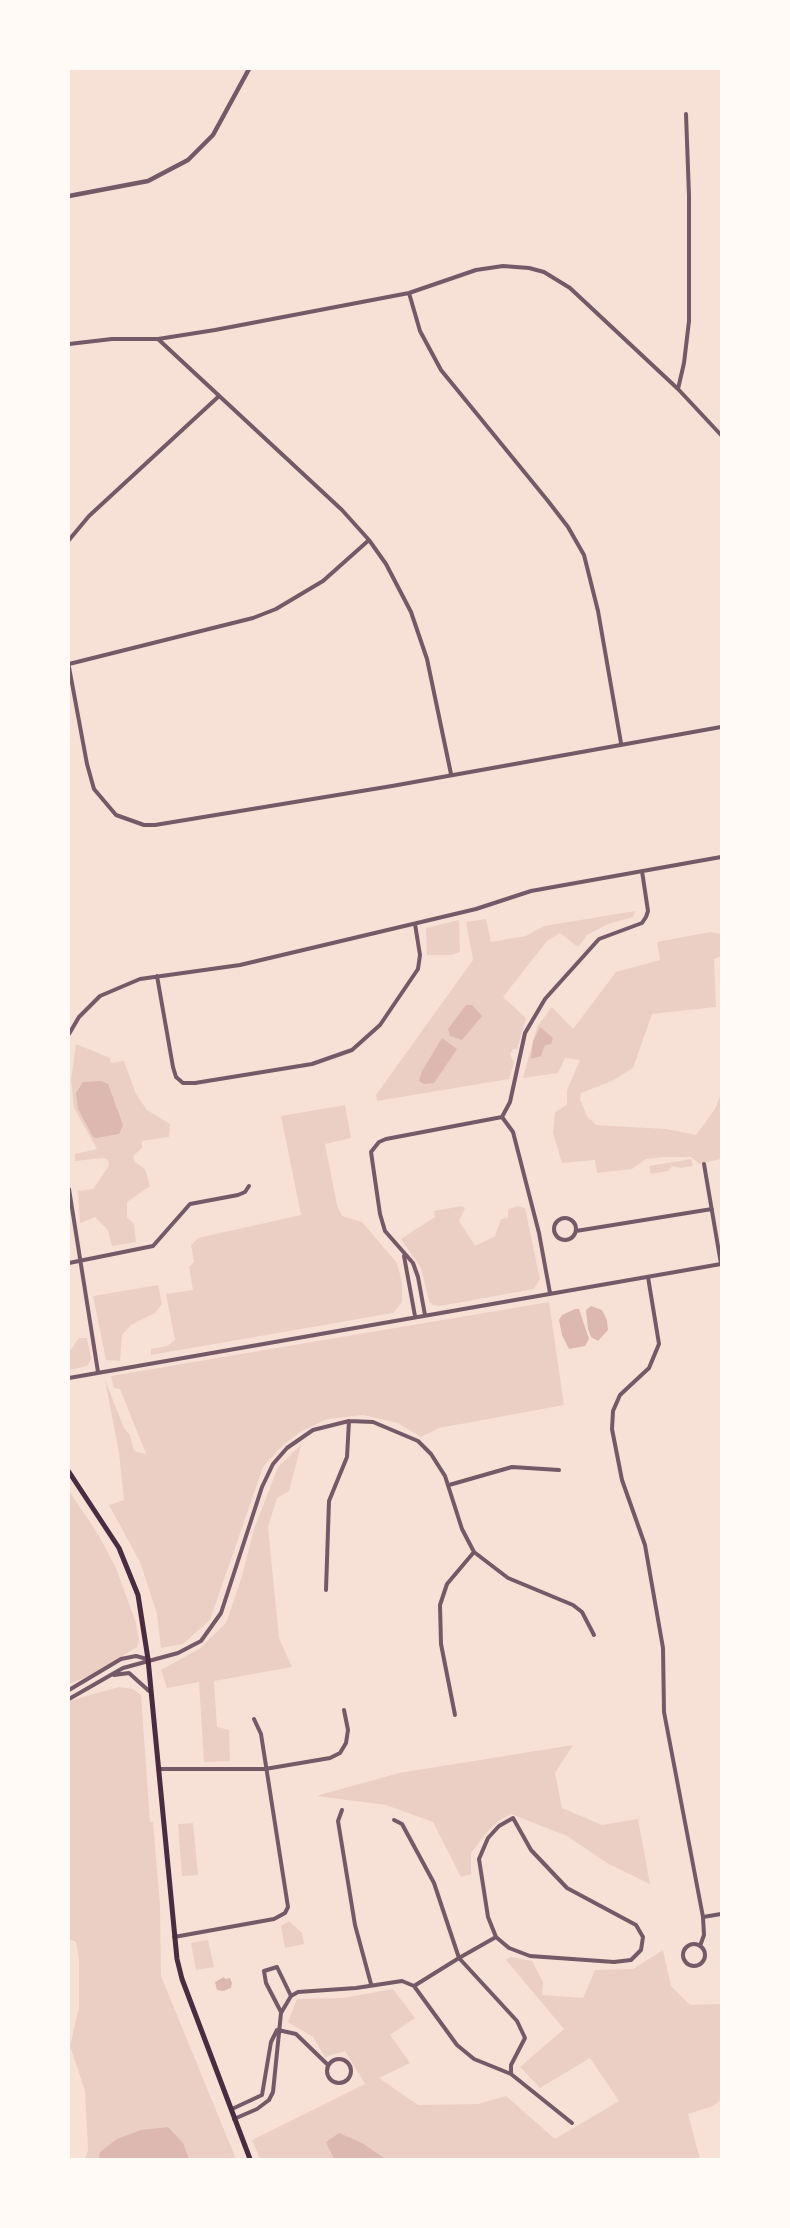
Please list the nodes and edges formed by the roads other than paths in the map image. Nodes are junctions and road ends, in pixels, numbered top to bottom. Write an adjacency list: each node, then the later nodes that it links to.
1 (249, 69): 3 (street)
2 (686, 114): 7 (street)
3 (69, 196)
4 (409, 293): 5 (street); 7 (street); 14 (street)
5 (158, 339): 6 (street); 8 (street)
6 (69, 344)
7 (678, 389): 9 (street)
8 (218, 397): 10 (street); 11 (street)
9 (721, 435)
10 (69, 540)
11 (369, 540): 12 (street); 15 (street)
12 (69, 666): 15 (street)
13 (721, 727): 14 (street)
14 (621, 743): 15 (street)
15 (451, 774)
16 (721, 857): 17 (street)
17 (642, 871): 18 (street); 21 (street)
18 (415, 924): 19 (street); 19 (street)
19 (157, 976): 20 (street)
20 (69, 1034)
21 (502, 1117): 27 (street); 32 (street)
22 (704, 1164): 25 (street)
23 (249, 1186): 28 (street)
24 (69, 1189): 28 (street)
25 (712, 1209): 26 (street); 30 (street)
26 (576, 1231): 26 (street)
27 (404, 1255): 33 (street); 34 (street)
28 (79, 1262): 29 (street); 35 (street)
29 (69, 1263)
30 (721, 1264): 31 (street)
31 (648, 1277): 32 (street); 57 (street)
32 (550, 1293): 33 (street)
33 (426, 1315): 34 (street)
34 (415, 1317): 35 (street)
35 (98, 1372): 36 (street)
36 (69, 1378)
37 (349, 1421): 40 (street); 42 (street); 44 (street)
38 (559, 1470): 40 (street)
39 (69, 1472): 44 (main road)
40 (449, 1485): 41 (street)
41 (474, 1552): 43 (street); 50 (street)
42 (326, 1590)
43 (594, 1635)
44 (148, 1659): 45 (street); 46 (street); 47 (main road)
45 (108, 1677): 47 (street); 48 (street)
46 (69, 1690)
47 (149, 1691): 52 (main road)
48 (69, 1699)
49 (345, 1710): 53 (street)
50 (455, 1715)
51 (254, 1719): 53 (street)
52 (157, 1769): 53 (street); 58 (main road)
53 (265, 1770): 58 (street)
54 (342, 1810): 62 (street)
55 (394, 1820): 61 (street)
56 (721, 1914): 57 (street)
57 (703, 1917): 60 (street)
58 (173, 1937): 69 (main road)
59 (496, 1937): 59 (street); 61 (street)
60 (700, 1946): 60 (street)
61 (459, 1958): 63 (street); 68 (street)
62 (371, 1984): 63 (street); 64 (street)
63 (414, 1986): 68 (street)
64 (291, 1996): 65 (street); 65 (street)
65 (281, 2013): 66 (street)
66 (278, 2030): 67 (street); 69 (street); 70 (street)
67 (328, 2065): 67 (street)
68 (511, 2074): 71 (street)
69 (230, 2110): 70 (main road)
70 (234, 2119): 72 (main road)
71 (572, 2123)
72 (250, 2159)

